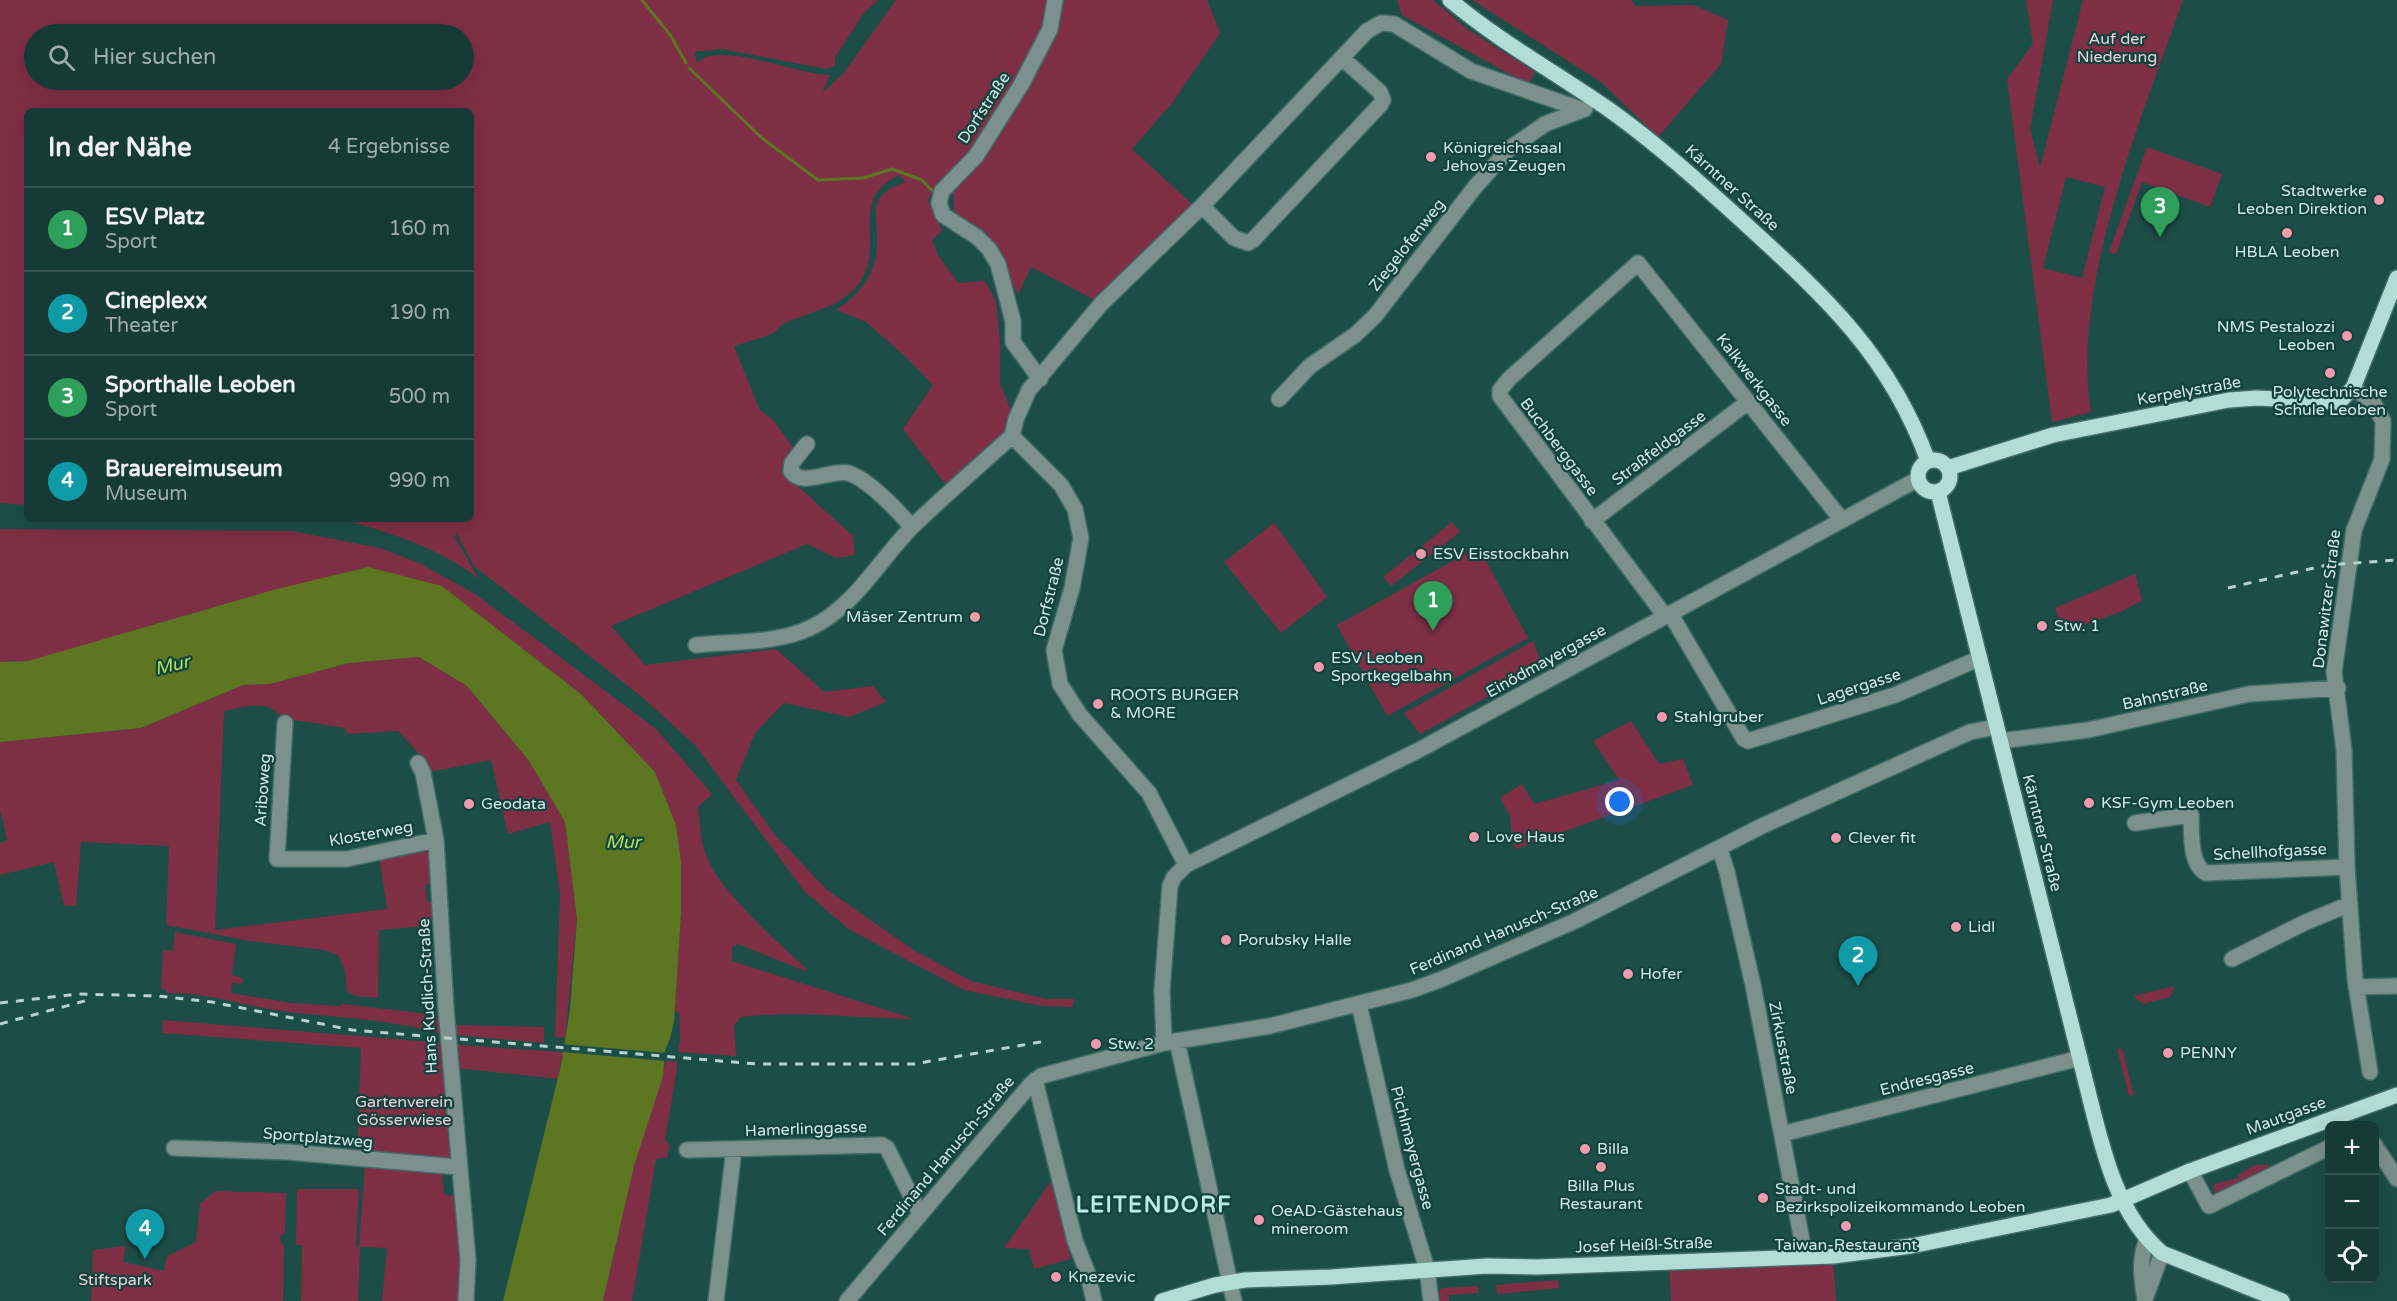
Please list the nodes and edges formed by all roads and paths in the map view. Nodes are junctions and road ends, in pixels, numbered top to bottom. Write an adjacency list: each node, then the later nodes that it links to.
1 (1055, 0): 9 (street, Dorfstraße)
2 (1450, 0): 4 (main road, Kärntner Straße)
3 (1342, 58): 5 (street); 6 (street); 6 (street)
4 (1599, 103): 5 (street, Ziegelofenweg); 15 (main road, Kärntner Straße)
5 (1583, 110): 11 (street, Ziegelofenweg)
6 (1202, 206): 9 (street)
7 (1638, 263): 12 (street, Kalkwerkgasse); 20 (street, Buchberggasse)
8 (2397, 278): 10 (main road)
9 (1040, 379): 13 (street)
10 (2354, 388): 16 (main road, Kerpelystraße); 25 (street, Donawitzer Straße)
11 (1279, 399)
12 (1748, 402): 19 (street, Kalkwerkgasse); 20 (street, Straßfeldgasse)
13 (1012, 436): 21 (street); 34 (street, Dorfstraße)
14 (807, 444): 21 (street)
15 (1928, 460): 16 (main road); 17 (main road)
16 (1948, 468): 18 (main road)
17 (1918, 479): 18 (main road); 19 (street, Einödmayergasse)
18 (1938, 492): 24 (main road, Kärntner Straße)
19 (1841, 519): 22 (street, Einödmayergasse)
20 (1592, 521): 22 (street, Buchberggasse)
21 (912, 527): 23 (street)
22 (1668, 615): 28 (street, Buchberggasse); 34 (street, Einödmayergasse)
23 (696, 645)
24 (1980, 658): 27 (main road, Kärntner Straße); 28 (street, Lagergasse)
25 (2338, 688): 27 (street, Bahnstraße); 35 (street, Donawitzer Straße)
26 (285, 723): 33 (street, Ariboweg)
27 (1998, 734): 32 (street, Ferdinand Hanusch-Straße); 42 (main road, Kärntner Straße)
28 (1747, 741)
29 (418, 764): 31 (street, Hans Kudlich-Straße)
30 (2135, 823): 35 (street, Schellhofgasse)
31 (436, 840): 33 (street, Klosterweg); 52 (street, Hans Kudlich-Straße)
32 (1720, 849): 40 (street, Ferdinand Hanusch-Straße); 46 (street, Zirkusstraße)
33 (277, 859)
34 (1186, 865): 41 (street)
35 (2347, 867): 36 (street, Donawitzer Straße)
36 (2350, 904): 37 (street); 39 (street, Donawitzer Straße)
37 (2232, 959)
38 (2397, 986): 39 (street)
39 (2356, 987): 43 (street, Donawitzer Straße)
40 (1359, 1004): 41 (street, Ferdinand Hanusch-Straße); 60 (street, Pichlmayergasse)
41 (1171, 1042): 44 (street, Ferdinand Hanusch-Straße); 61 (street)
42 (2080, 1058): 46 (street, Endresgasse); 55 (main road, Kärntner Straße)
43 (2370, 1072)
44 (1035, 1080): 56 (street, Ferdinand Hanusch-Straße); 66 (street)
45 (2396, 1095): 53 (main road, Mautgasse)
46 (1782, 1134): 59 (street, Zirkusstraße)
47 (174, 1148): 52 (street, Sportplatzweg)
48 (734, 1149): 50 (street, Hamerlinggasse); 56 (street, Hamerlinggasse); 64 (street)
49 (2325, 1149): 53 (street)
50 (687, 1150)
51 (2379, 1152): 54 (street)
52 (458, 1167): 63 (street, Hans Kudlich-Straße)
53 (2190, 1171): 55 (main road, Mautgasse)
54 (2397, 1179)
55 (2124, 1200): 57 (main road); 59 (main road, Josef Heißl-Straße)
56 (920, 1214): 65 (street, Ferdinand Hanusch-Straße)
57 (2147, 1240): 58 (main road); 62 (street)
58 (2162, 1252): 62 (street); 70 (main road)
59 (1805, 1256): 60 (main road, Josef Heißl-Straße)
60 (1426, 1269): 61 (main road, Josef Heißl-Straße); 69 (street, Pichlmayergasse)
61 (1230, 1282): 67 (main road, Josef Heißl-Straße); 68 (street)
62 (2145, 1300)
63 (466, 1301)
64 (716, 1301)
65 (847, 1301)
66 (1094, 1301)
67 (1162, 1301)
68 (1234, 1301)
69 (1431, 1301)
70 (2282, 1301)

